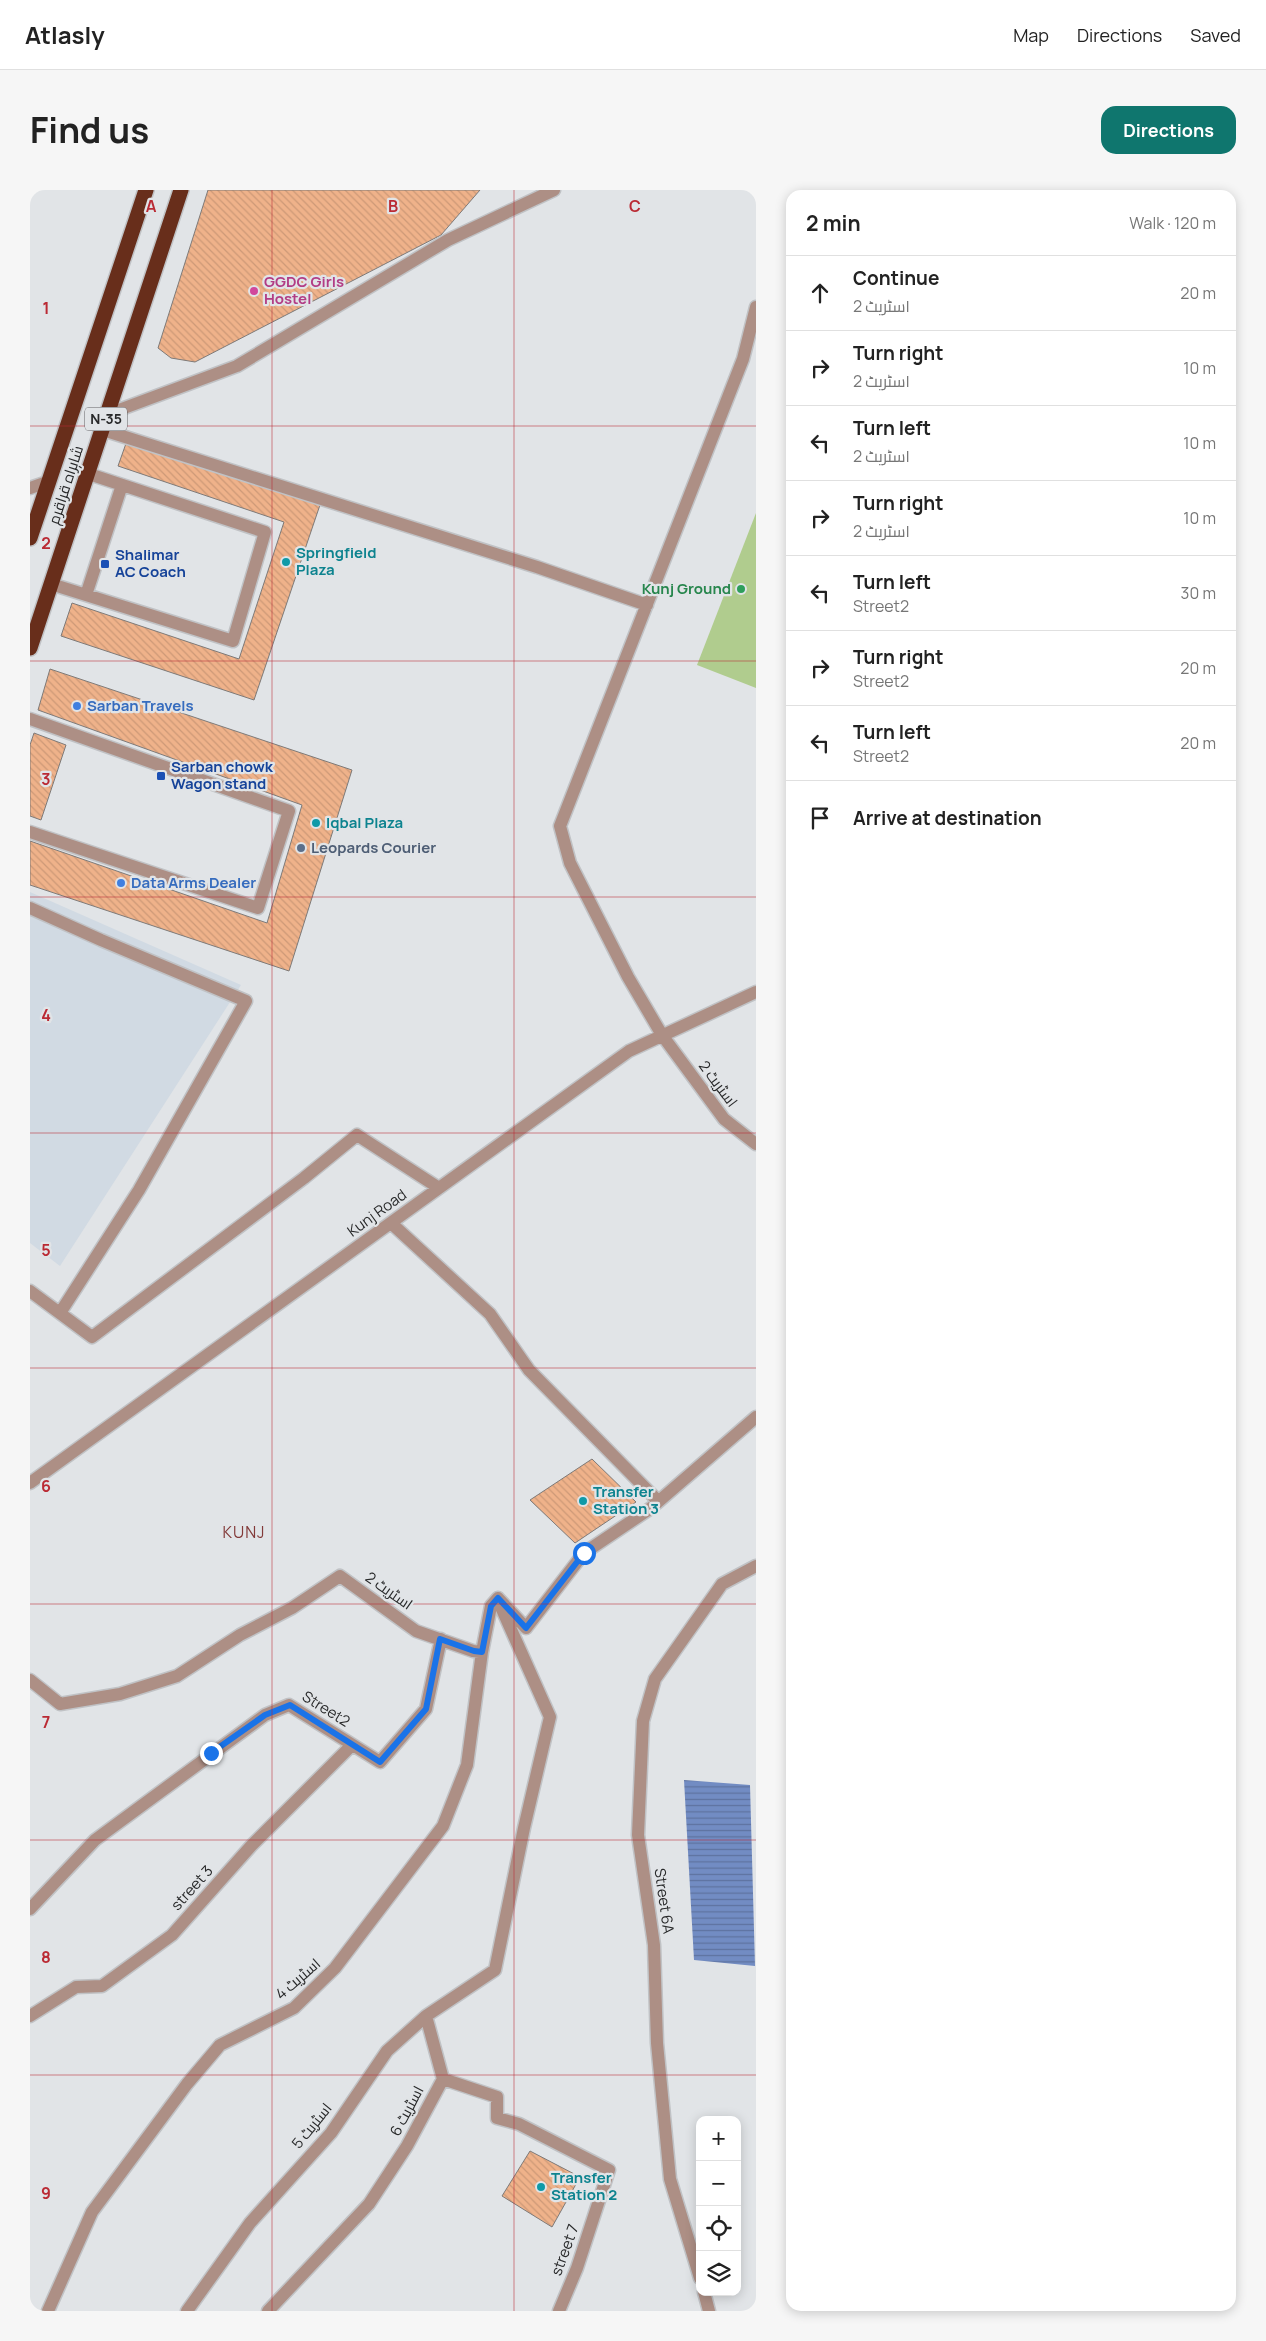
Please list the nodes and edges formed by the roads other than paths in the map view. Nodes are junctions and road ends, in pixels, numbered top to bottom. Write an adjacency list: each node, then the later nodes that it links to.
1 (146, 190): 8 (highway, شاہراہ قراقرم / N-35)
2 (181, 190): 5 (highway, شاہراہ قراقرم / N-35)
3 (554, 190): 5 (street)
4 (756, 307): 14 (street, اسٹریٹ 2)
5 (108, 414): 6 (highway, شاہراہ قراقرم / N-35)
6 (102, 430): 7 (highway, شاہراہ قراقرم / N-35); 14 (street)
7 (89, 474): 9 (street); 12 (highway, شاہراہ قراقرم / N-35)
8 (50, 481): 10 (street); 11 (highway, شاہراہ قراقرم / N-35)
9 (122, 485): 13 (street); 13 (street)
10 (30, 488)
11 (30, 538)
12 (52, 584): 13 (street); 15 (highway, شاہراہ قراقرم / N-35)
13 (86, 595)
14 (647, 605): 20 (street, اسٹریٹ 2)
15 (30, 648)
16 (30, 720): 17 (street)
17 (30, 832)
18 (30, 908): 25 (street)
19 (756, 992): 20 (street, Kunj Road)
20 (662, 1035): 21 (street, اسٹریٹ 2); 22 (street, Kunj Road)
21 (756, 1144)
22 (439, 1188): 23 (street, Kunj Road); 25 (street)
23 (391, 1223): 27 (street, Kunj Road); 28 (street)
24 (30, 1291): 25 (street)
25 (60, 1313)
26 (756, 1417): 28 (street)
27 (30, 1483)
28 (658, 1501): 30 (street)
29 (756, 1566): 40 (street, Street 6A)
30 (498, 1598): 32 (street); 37 (street, اسٹریٹ 5)
31 (440, 1639): 32 (street, اسٹریٹ 2); 33 (street, اسٹریٹ 2); 34 (street, Street2)
32 (482, 1652): 42 (street, اسٹریٹ 4)
33 (30, 1680)
34 (352, 1745): 35 (street, Street2); 36 (street, street 3)
35 (30, 1909)
36 (30, 2016)
37 (426, 2016): 38 (street); 43 (street, اسٹریٹ 5)
38 (443, 2079): 39 (street, اسٹریٹ 6); 44 (street, اسٹریٹ 6)
39 (609, 2170): 45 (street, street 7)
40 (696, 2265)
41 (705, 2296): 46 (street)
42 (48, 2311)
43 (187, 2311)
44 (268, 2311)
45 (559, 2311)
46 (709, 2311)

